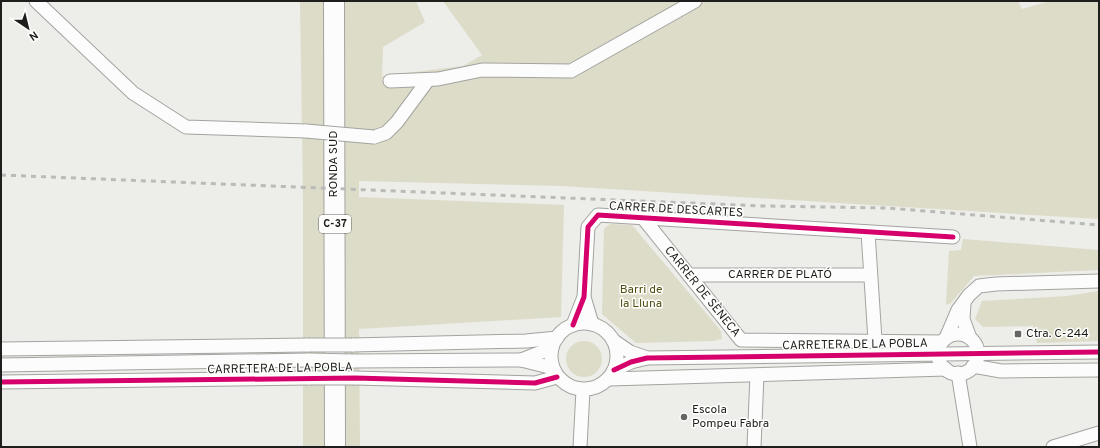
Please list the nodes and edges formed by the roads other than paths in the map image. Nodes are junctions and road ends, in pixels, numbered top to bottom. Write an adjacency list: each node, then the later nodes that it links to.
1 (36, 1): 4 (street, bridge)
2 (334, 1): 37 (highway, RONDA SUD / C-37)
3 (695, 1): 4 (street)
4 (428, 80): 5 (street)
5 (390, 81)
6 (643, 218): 7 (street, CARRER DE DESCARTES); 9 (street, CARRER DE SÈNECA); 12 (street, CARRER DE DESCARTES)
7 (868, 232): 8 (street, CARRER DE DESCARTES); 10 (street)
8 (953, 237)
9 (689, 275): 10 (street, CARRER DE PLATÓ); 17 (street, CARRER DE SÈNECA)
10 (870, 275): 17 (street)
11 (1099, 282): 13 (street)
12 (584, 297): 14 (street, CARRER DE DESCARTES); 15 (street, CARRER DE DESCARTES)
13 (964, 303): 16 (street); 20 (street)
14 (592, 324): 15 (street); 18 (street)
15 (573, 325): 19 (street)
16 (970, 338): 20 (street); 23 (street)
17 (875, 340): 20 (street, CARRER DE SÈNECA)
18 (614, 342): 24 (street, CARRETERA DE LA POBLA); 32 (street)
19 (554, 343): 21 (street, CARRETERA DE LA POBLA, bridge); 25 (street, CARRETERA DE LA POBLA); 30 (street)
20 (942, 345): 23 (street, CARRETERA DE LA POBLA); 24 (street, CARRETERA DE LA POBLA); 28 (street)
21 (1, 349)
22 (1099, 352): 23 (street, CARRETERA DE LA POBLA)
23 (978, 354): 27 (street)
24 (647, 358): 32 (street, CARRETERA DE LA POBLA)
25 (521, 360): 26 (street, CARRETERA DE LA POBLA, bridge); 30 (street, CARRETERA DE LA POBLA)
26 (1, 365)
27 (973, 366): 29 (street); 31 (street)
28 (946, 369): 31 (street); 33 (street)
29 (1099, 370)
30 (555, 372): 34 (street, CARRETERA DE LA POBLA, bridge); 35 (street)
31 (958, 373): 40 (street)
32 (612, 375): 33 (street); 35 (street)
33 (756, 375): 39 (street)
34 (1, 382)
35 (583, 390): 38 (street)
36 (1099, 433): 41 (street)
37 (335, 447)
38 (580, 447)
39 (754, 447)
40 (970, 447)
41 (1053, 447)

